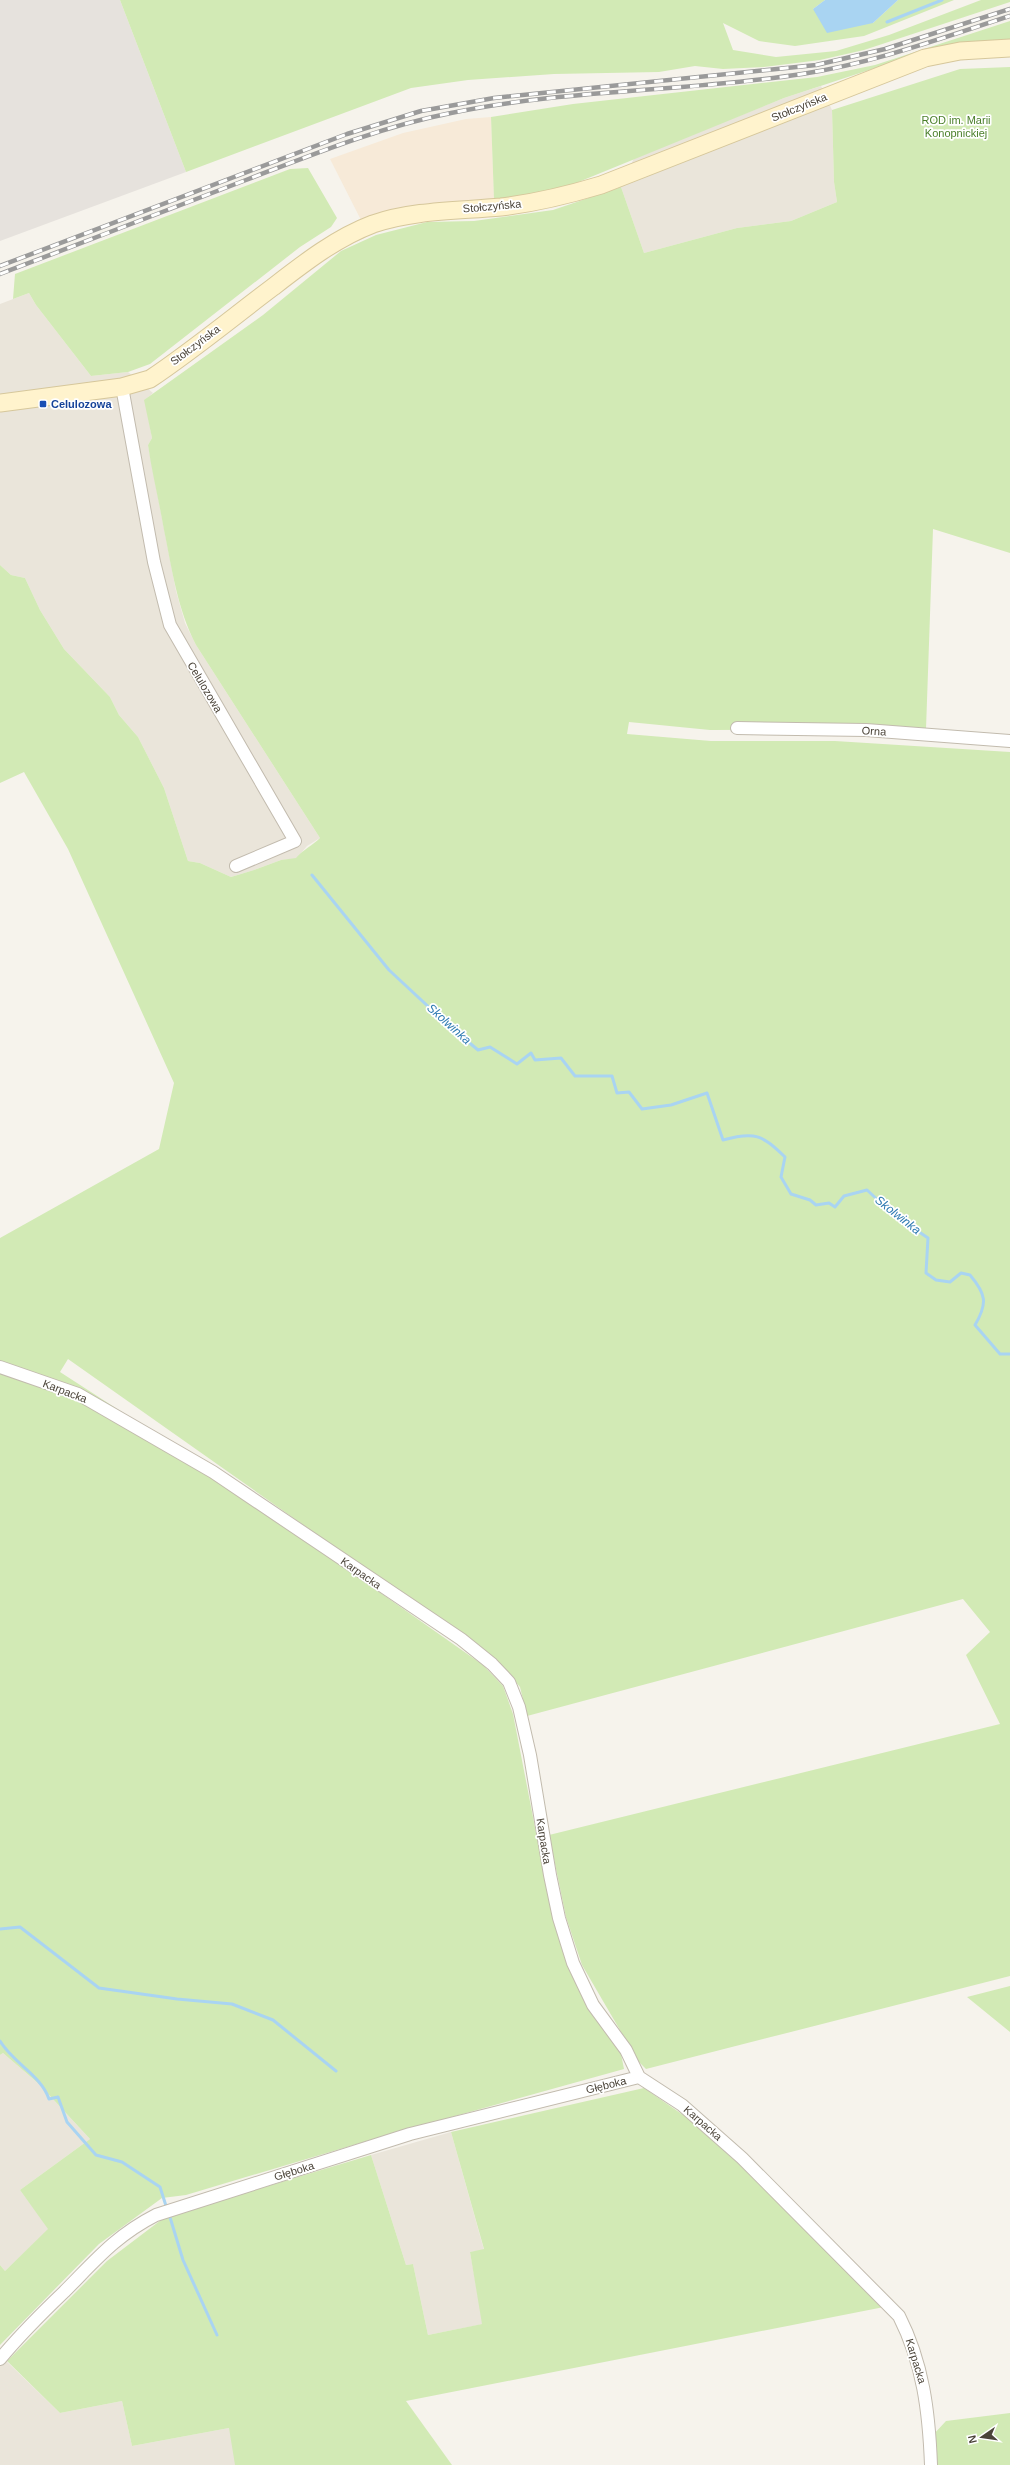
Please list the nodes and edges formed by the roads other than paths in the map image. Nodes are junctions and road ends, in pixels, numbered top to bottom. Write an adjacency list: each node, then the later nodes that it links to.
1 (1010, 48): 2 (street, Stołczyńska)
2 (122, 387): 3 (street, Stołczyńska); 6 (street, Celulozowa)
3 (0, 403)
4 (738, 728): 5 (street, Orna)
5 (1010, 741)
6 (236, 866)
7 (0, 1367): 8 (street, Karpacka)
8 (639, 2077): 9 (street, Głęboka); 10 (street, Karpacka)
9 (0, 2359)
10 (931, 2465)

